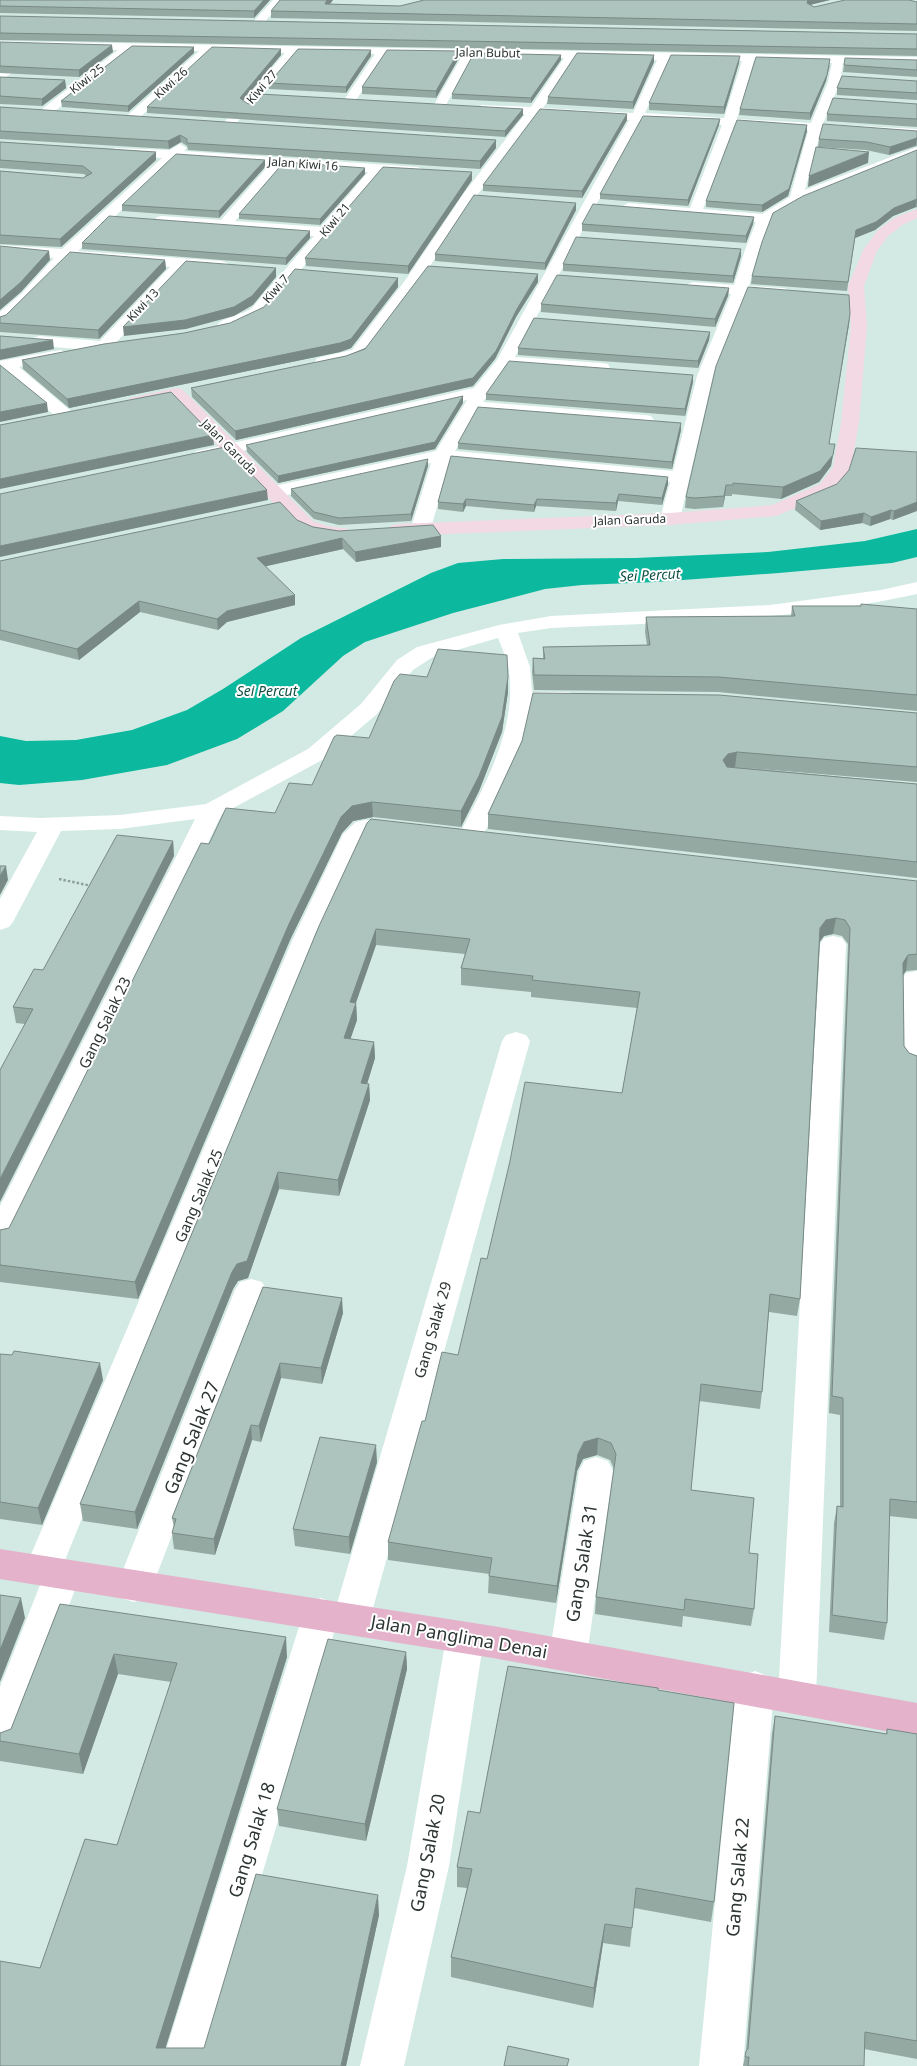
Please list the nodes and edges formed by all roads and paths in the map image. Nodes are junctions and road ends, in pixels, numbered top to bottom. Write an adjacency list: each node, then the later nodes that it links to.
1 (279, 0): 2 (street)
2 (278, 23)
3 (0, 44): 4 (street, Jalan Bubut)
4 (46, 45): 5 (street, Jalan Bubut); 16 (street)
5 (128, 47): 6 (street, Jalan Bubut); 20 (street, Kiwi 25)
6 (209, 48): 7 (street, Jalan Bubut); 29 (street, Kiwi 26)
7 (294, 50): 8 (street, Jalan Bubut); 21 (street, Kiwi 27)
8 (383, 51): 9 (street, Jalan Bubut); 23 (street)
9 (469, 53): 10 (street, Jalan Bubut); 24 (street)
10 (572, 55): 11 (street, Jalan Bubut); 26 (street)
11 (665, 56): 12 (street, Jalan Bubut); 28 (street)
12 (749, 58): 13 (street, Jalan Bubut); 30 (street)
13 (838, 60): 14 (street, Jalan Bubut); 15 (street)
14 (917, 61)
15 (834, 76): 17 (street); 34 (street)
16 (0, 77): 18 (street)
17 (850, 78)
18 (18, 79)
19 (64, 82): 20 (street)
20 (82, 83): 27 (street, Kiwi 25)
21 (257, 94): 22 (street); 32 (street, Kiwi 27)
22 (276, 96)
23 (368, 101)
24 (441, 105)
25 (469, 107): 26 (street)
26 (536, 110): 28 (street); 38 (street)
27 (65, 113)
28 (638, 115): 30 (street); 55 (street)
29 (151, 119)
30 (730, 120): 34 (street); 56 (street)
31 (214, 123): 32 (street)
32 (229, 124): 33 (street)
33 (248, 125)
34 (816, 126): 35 (street); 41 (street)
35 (917, 133)
36 (186, 142): 43 (street)
37 (491, 142): 38 (street)
38 (510, 143): 50 (street)
39 (104, 150): 43 (street, Jalan Kiwi 16)
40 (917, 151): 46 (street)
41 (809, 152): 42 (street); 53 (street)
42 (826, 153)
43 (173, 155): 45 (street, Jalan Kiwi 16); 58 (street)
44 (866, 156): 46 (street)
45 (279, 162): 47 (street, Jalan Kiwi 16); 62 (street)
46 (888, 162): 53 (street)
47 (378, 168): 48 (street, Jalan Kiwi 16); 63 (street, Kiwi 21)
48 (427, 171)
49 (466, 174): 50 (street)
50 (486, 175): 51 (street)
51 (469, 196): 52 (street); 72 (street)
52 (489, 197)
53 (796, 199): 60 (street)
54 (568, 203): 55 (street)
55 (588, 204): 56 (street); 64 (street)
56 (695, 212): 60 (street)
57 (917, 213): 88 (street, Jalan Garuda)
58 (108, 217): 59 (street); 69 (street)
59 (128, 218)
60 (765, 218): 68 (street)
61 (147, 219): 62 (street)
62 (224, 225): 63 (street)
63 (325, 232): 75 (street, Kiwi 21)
64 (570, 237): 65 (street); 78 (street)
65 (589, 238)
66 (0, 249): 69 (street)
67 (733, 249): 68 (street)
68 (752, 250): 83 (street)
69 (66, 254): 70 (street); 86 (street)
70 (182, 263): 71 (street); 97 (street, Kiwi 13)
71 (236, 267)
72 (422, 267): 73 (street); 81 (street)
73 (442, 268)
74 (273, 270): 75 (street)
75 (291, 271): 76 (street); 92 (street, Kiwi 7)
76 (310, 273)
77 (531, 274): 78 (street)
78 (551, 276): 79 (street); 89 (street)
79 (569, 277)
80 (394, 279): 81 (street)
81 (413, 281): 100 (street)
82 (682, 286): 83 (street)
83 (740, 290): 84 (street); 94 (street)
84 (799, 294)
85 (9, 295): 86 (street)
86 (26, 296): 90 (street)
87 (838, 297): 88 (street)
88 (858, 299): 117 (street, Jalan Garuda)
89 (526, 318): 91 (street); 98 (street)
90 (0, 320)
91 (546, 320)
92 (211, 329)
93 (702, 332): 94 (street)
94 (722, 334): 103 (street)
95 (26, 340): 97 (street)
96 (131, 342): 97 (street)
97 (104, 346): 99 (street)
98 (504, 361): 101 (street); 106 (street)
99 (3, 366): 109 (street)
100 (308, 366)
101 (619, 370)
102 (686, 375): 103 (street)
103 (705, 376): 111 (street)
104 (195, 390): 105 (street)
105 (176, 394): 107 (street); 112 (street, Jalan Garuda)
106 (476, 399): 111 (street); 112 (street); 113 (street)
107 (121, 405)
108 (84, 412): 109 (street)
109 (66, 416): 110 (street)
110 (47, 420)
111 (694, 424): 115 (street)
112 (232, 448): 114 (street); 116 (street, Jalan Garuda)
113 (443, 455): 115 (street); 116 (street); 118 (street)
114 (184, 458)
115 (681, 477): 117 (street)
116 (276, 501): 118 (street, Jalan Garuda)
117 (670, 519): 118 (street, Jalan Garuda)
118 (421, 528)
119 (917, 588): 120 (street)
120 (506, 629): 121 (street); 123 (street)
121 (522, 698): 122 (street); 127 (street)
122 (590, 700)
123 (212, 810): 125 (street); 136 (street, Gang Salak 23)
124 (0, 823): 125 (street)
125 (53, 824): 128 (street)
126 (425, 832): 140 (street, Gang Salak 25)
127 (470, 837)
128 (28, 870): 129 (street); 130 (path); 131 (street)
129 (0, 871)
130 (97, 886)
131 (0, 922)
132 (833, 944): 146 (street)
133 (915, 979): 135 (street)
134 (516, 1041): 142 (street, Gang Salak 29)
135 (917, 1062)
136 (0, 1236)
137 (251, 1290): 141 (street, Gang Salak 27)
138 (596, 1471): 144 (street, Gang Salak 31)
139 (0, 1564): 140 (main road, Jalan Panglima Denai)
140 (52, 1573): 141 (main road, Jalan Panglima Denai); 148 (street, Gang Salak 25)
141 (134, 1587): 142 (main road, Jalan Panglima Denai)
142 (336, 1616): 143 (main road, Jalan Panglima Denai); 149 (street, Gang Salak 18)
143 (465, 1638): 144 (main road, Jalan Panglima Denai); 150 (street, Gang Salak 20)
144 (568, 1656): 145 (main road, Jalan Panglima Denai)
145 (755, 1688): 146 (main road, Jalan Panglima Denai); 151 (street, Gang Salak 22)
146 (797, 1696): 147 (main road, Jalan Panglima Denai)
147 (917, 1720)
148 (0, 1736)
149 (183, 2066)
150 (382, 2066)
151 (721, 2066)

